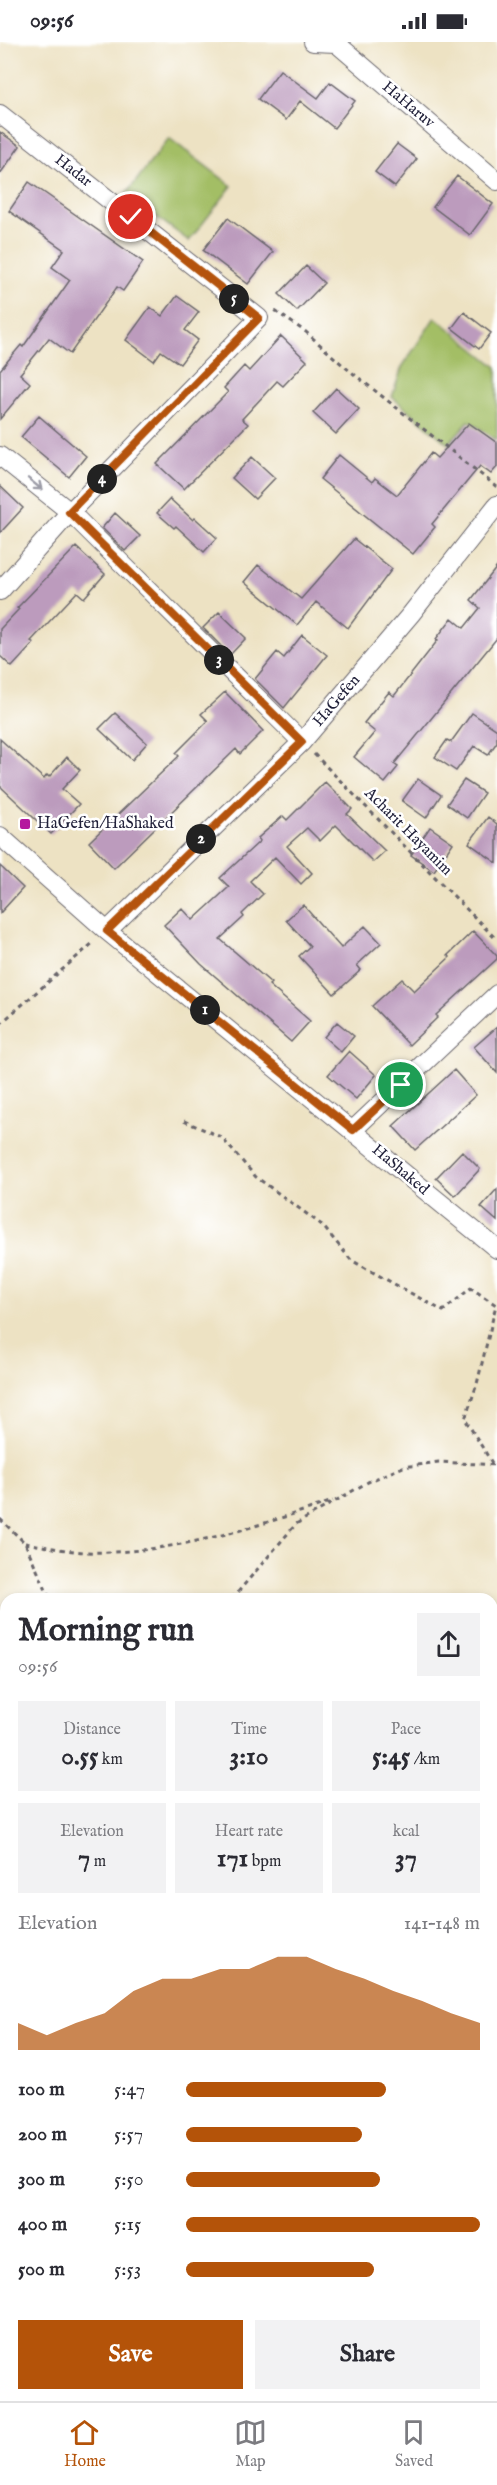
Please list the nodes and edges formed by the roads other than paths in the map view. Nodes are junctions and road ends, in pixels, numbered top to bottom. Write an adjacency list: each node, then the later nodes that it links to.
1 (313, 42): 3 (street, HaHaruv)
2 (0, 114): 6 (street, Hadar)
3 (497, 181)
4 (0, 456): 6 (street, one-way to 6)
5 (497, 505): 8 (street, HaGefen)
6 (69, 512): 7 (street); 8 (street)
7 (0, 591)
8 (302, 742): 10 (street, HaGefen)
9 (0, 836): 10 (street, HaShaked)
10 (107, 931): 12 (street, HaShaked)
11 (497, 994): 12 (street)
12 (353, 1130): 13 (street, HaShaked)
13 (497, 1249)

